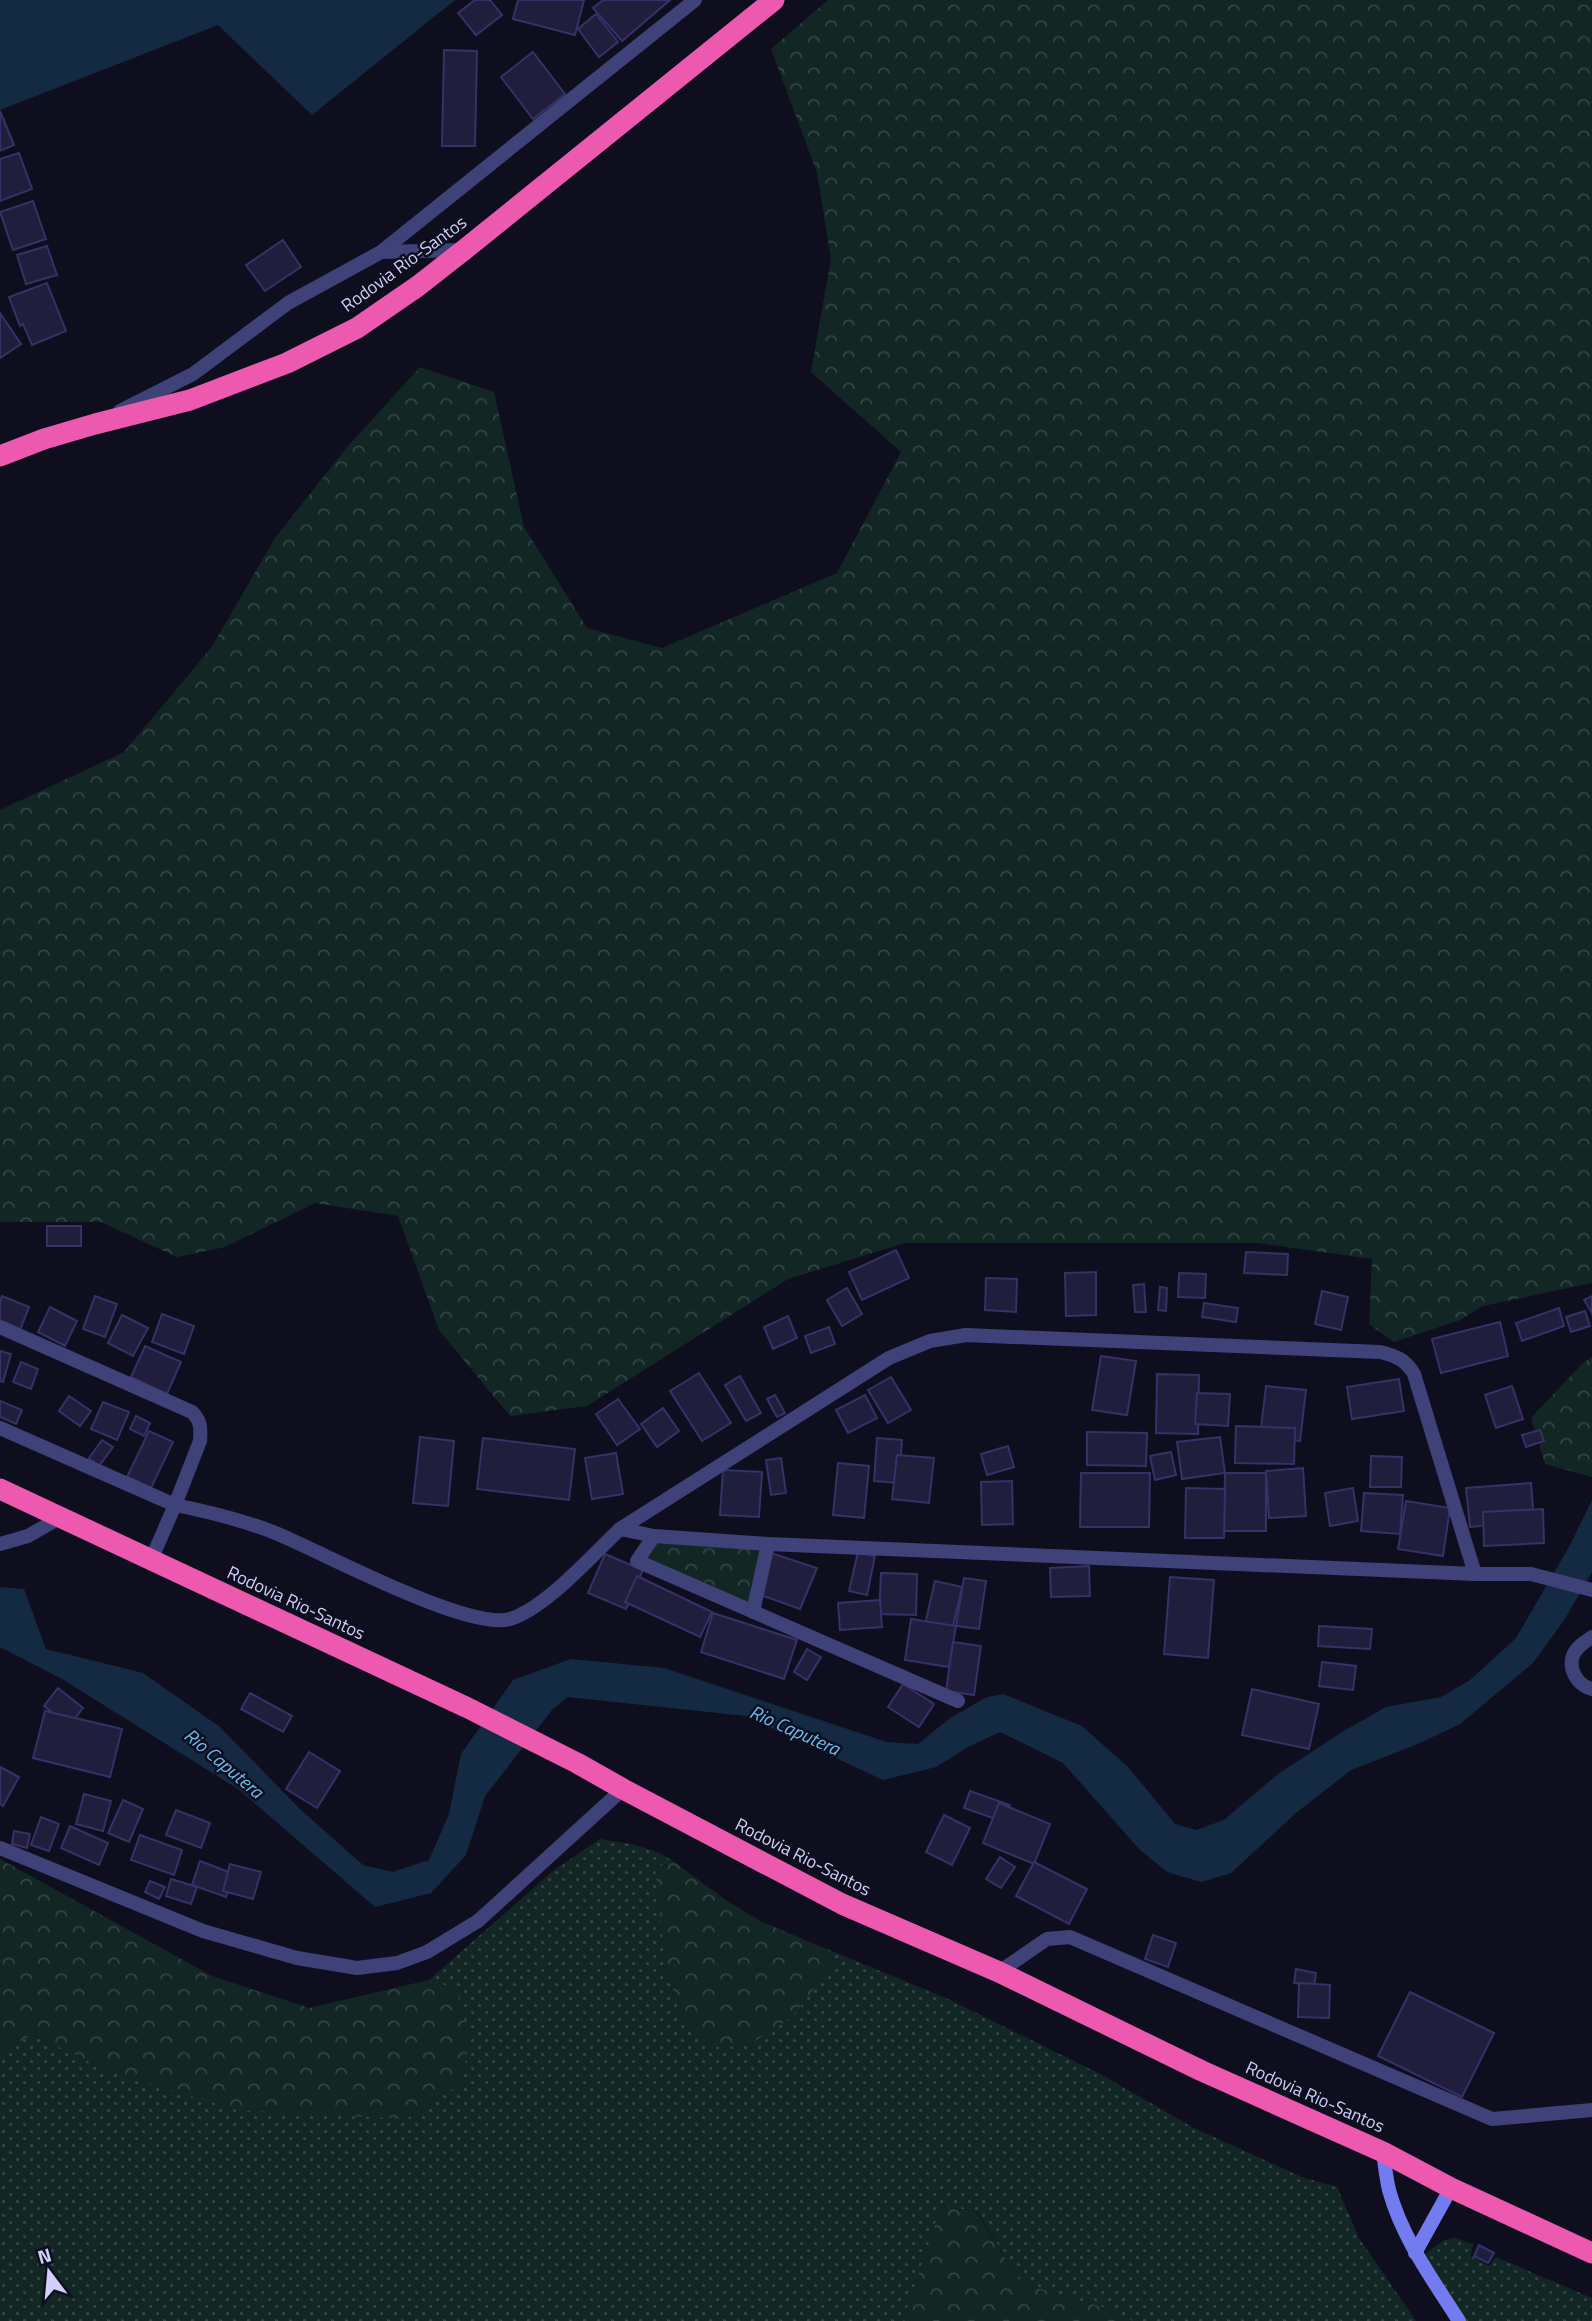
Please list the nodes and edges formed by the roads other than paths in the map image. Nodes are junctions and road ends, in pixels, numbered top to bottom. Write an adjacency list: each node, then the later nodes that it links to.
1 (695, 0): 4 (street)
2 (774, 0): 3 (highway, Rodovia Rio-Santos)
3 (464, 250): 4 (street); 5 (highway, Rodovia Rio-Santos)
4 (381, 252): 5 (street)
5 (95, 424): 6 (highway, Rodovia Rio-Santos)
6 (0, 457)
7 (0, 1327): 10 (street)
8 (0, 1428): 10 (street)
9 (0, 1489): 11 (highway, Rodovia Rio-Santos)
10 (175, 1505): 12 (street); 16 (street)
11 (61, 1517): 14 (street); 16 (highway, Rodovia Rio-Santos)
12 (620, 1529): 13 (street); 17 (street)
13 (654, 1535): 15 (street); 19 (street)
14 (0, 1544)
15 (768, 1544): 17 (street); 19 (street)
16 (151, 1560): 23 (highway, Rodovia Rio-Santos)
17 (1475, 1574): 18 (street)
18 (1591, 1590)
19 (753, 1612): 22 (street)
20 (1592, 1637): 21 (street)
21 (1592, 1689)
22 (957, 1702)
23 (623, 1789): 24 (street); 25 (highway, Rodovia Rio-Santos)
24 (0, 1848)
25 (999, 1972): 26 (street); 27 (highway, Rodovia Rio-Santos)
26 (1592, 2110)
27 (1383, 2152): 28 (highway, Rodovia Rio-Santos); 29 (street)
28 (1451, 2188): 29 (street); 30 (highway, Rodovia Rio-Santos)
29 (1415, 2253): 31 (street)
30 (1592, 2253)
31 (1459, 2321)

